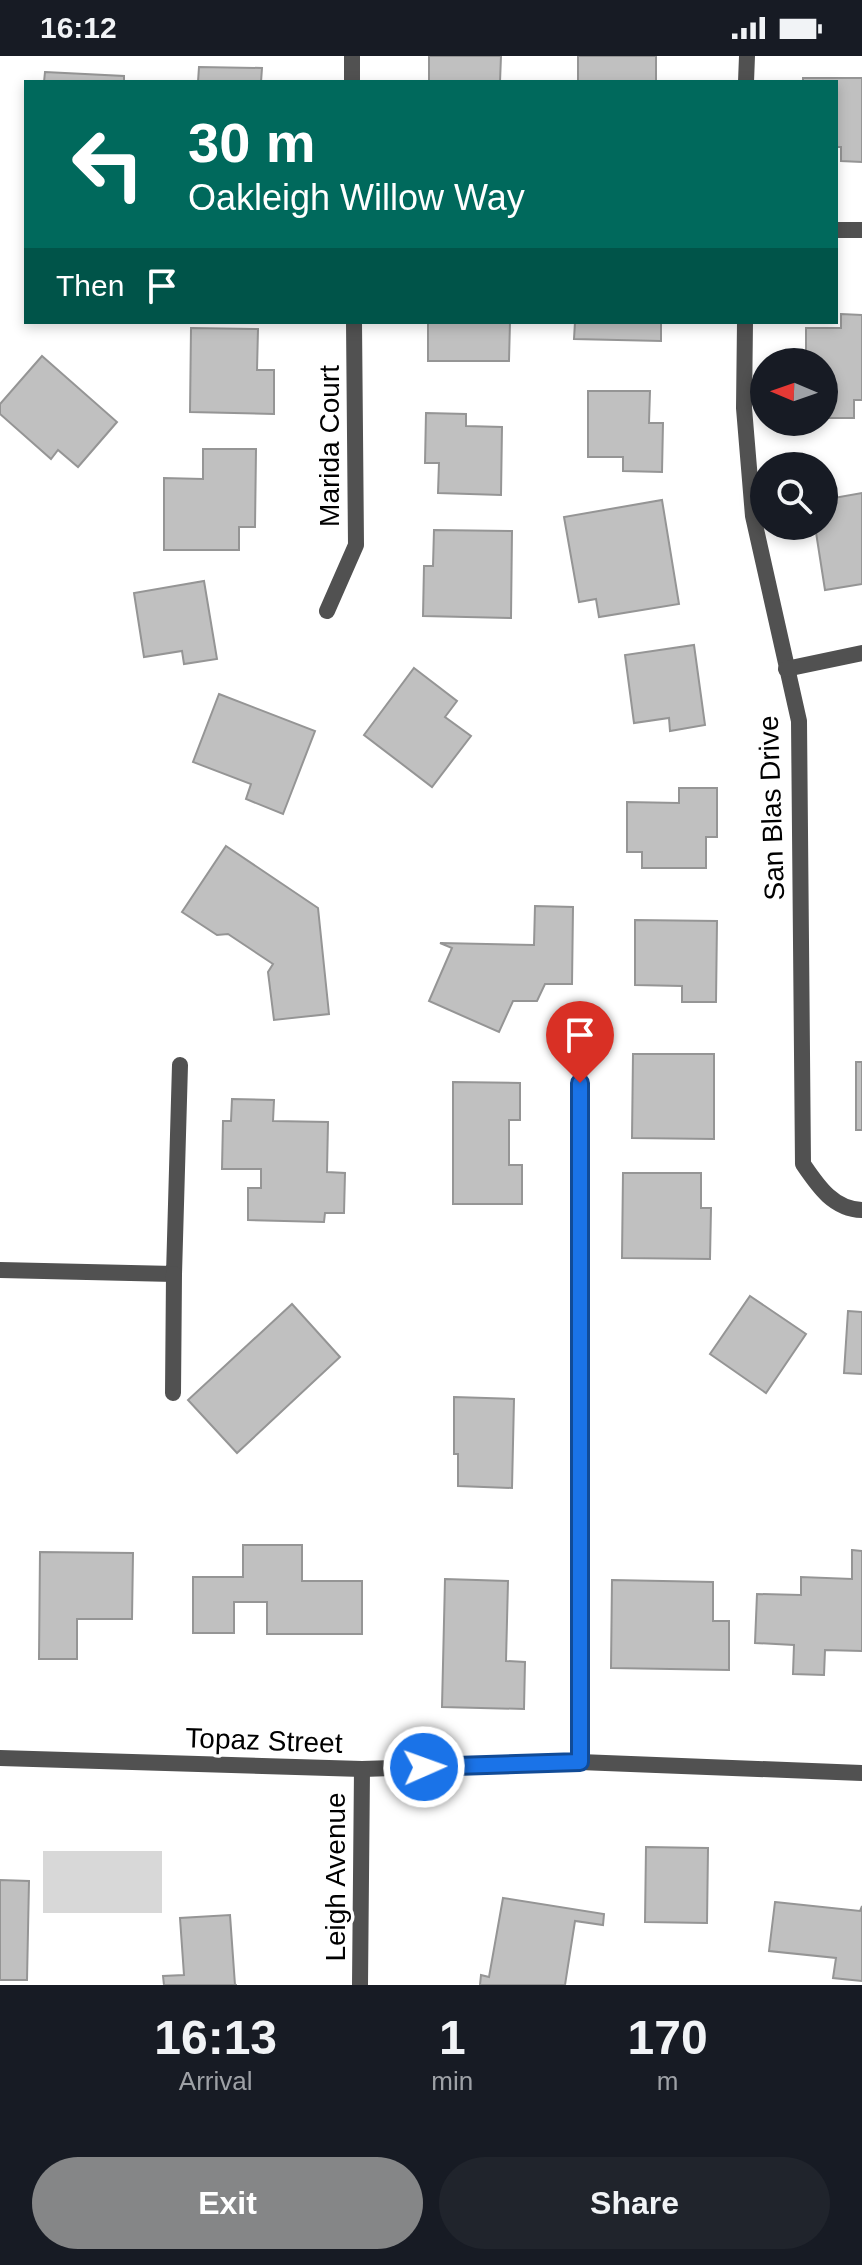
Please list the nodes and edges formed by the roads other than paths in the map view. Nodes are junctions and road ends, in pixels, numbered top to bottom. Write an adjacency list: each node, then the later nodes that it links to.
1 (352, 56): 3 (street)
2 (747, 56): 4 (street)
3 (352, 80)
4 (746, 80)
5 (838, 230): 6 (street)
6 (862, 230)
7 (354, 324): 9 (street, Marida Court)
8 (745, 324): 11 (street, San Blas Drive)
9 (327, 611)
10 (862, 653): 11 (street)
11 (786, 669): 14 (street, San Blas Drive)
12 (180, 1065): 16 (street)
13 (580, 1083): 19 (street)
14 (862, 1210)
15 (0, 1270): 16 (street)
16 (174, 1274): 17 (street)
17 (173, 1393)
18 (0, 1758): 20 (street, Topaz Street)
19 (580, 1762): 20 (street, Topaz Street); 21 (street, Topaz Street)
20 (362, 1769): 22 (street, Leigh Avenue)
21 (862, 1773)
22 (360, 1985)

